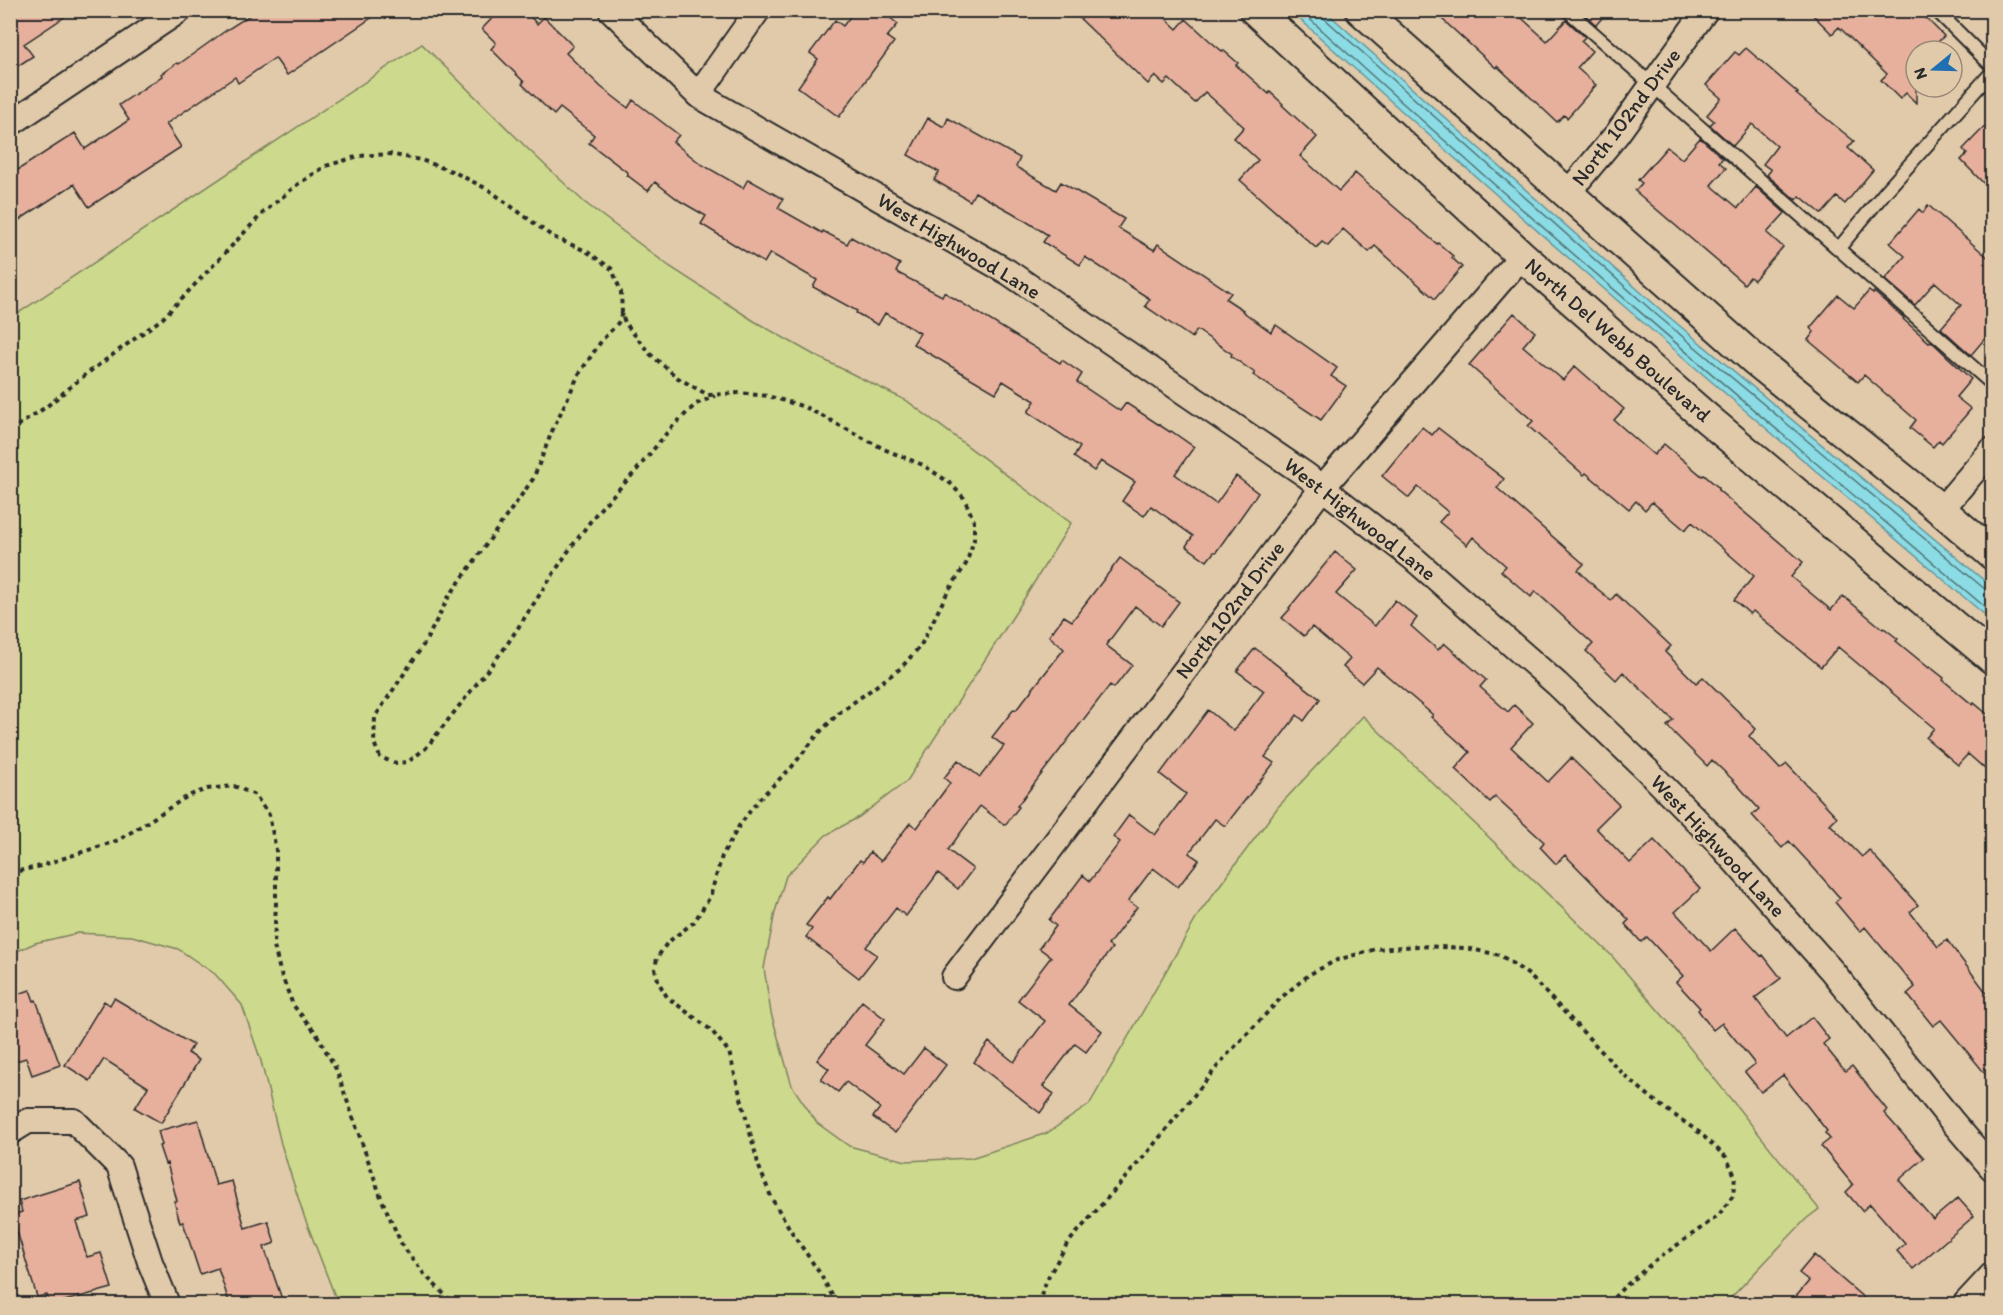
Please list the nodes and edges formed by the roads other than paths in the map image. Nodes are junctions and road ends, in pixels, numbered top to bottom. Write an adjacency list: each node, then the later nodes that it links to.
1 (180, 10): 13 (street)
2 (611, 10): 12 (street, West Highwood Lane)
3 (758, 10): 12 (street)
4 (1255, 10): 16 (street, North Del Webb Boulevard)
5 (1361, 10): 14 (street)
6 (1567, 10): 11 (lane)
7 (1706, 10): 11 (street, North 102nd Drive)
8 (1936, 10): 9 (lane)
9 (1992, 66)
10 (1992, 72): 15 (lane)
11 (1653, 87): 14 (street, North 102nd Drive); 15 (lane)
12 (698, 95): 19 (street, West Highwood Lane)
13 (10, 124)
14 (1567, 194): 20 (street)
15 (1839, 248): 17 (lane)
16 (1522, 256): 19 (street, North 102nd Drive); 22 (street, North Del Webb Boulevard)
17 (1992, 384)
18 (1992, 450): 20 (street)
19 (1323, 487): 23 (street, North 102nd Drive); 25 (street, West Highwood Lane)
20 (1941, 510): 21 (street)
21 (1992, 554)
22 (1992, 658)
23 (954, 977)
24 (10, 1132): 27 (street)
25 (1992, 1168)
26 (1992, 1275): 28 (street)
27 (167, 1305)
28 (1965, 1305)

